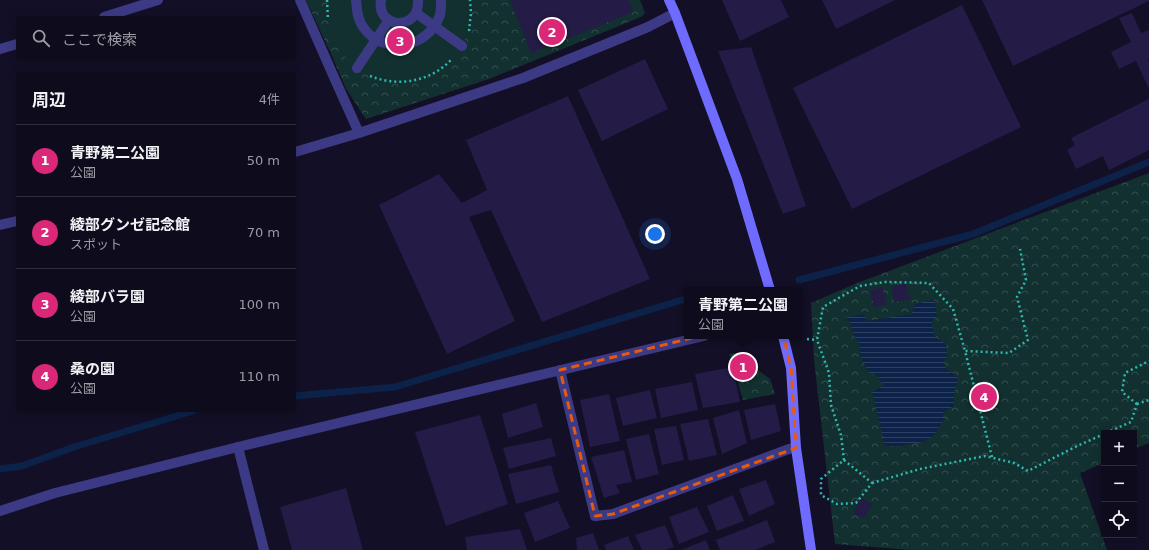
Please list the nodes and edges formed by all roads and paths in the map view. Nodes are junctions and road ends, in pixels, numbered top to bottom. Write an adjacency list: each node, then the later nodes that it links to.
1 (158, 0): 12 (street)
2 (300, 0): 21 (street)
3 (327, 0): 14 (path)
4 (356, 0): 16 (street)
5 (381, 0): 13 (street)
6 (418, 0): 10 (street)
7 (442, 0): 15 (street)
8 (470, 0): 18 (path)
9 (669, 0): 11 (street)
10 (416, 13): 13 (street); 15 (street)
11 (675, 13): 21 (street); 26 (street)
12 (107, 16)
13 (388, 20): 16 (street)
14 (328, 23)
15 (435, 26): 16 (street); 18 (street)
16 (376, 39): 20 (street)
17 (16, 44): 19 (street)
18 (462, 46): 20 (path)
19 (0, 49)
20 (357, 68)
21 (359, 133): 22 (street)
22 (296, 152)
23 (16, 221): 24 (street)
24 (0, 225)
25 (1020, 249): 31 (path)
26 (769, 287)
27 (691, 339): 33 (street)
28 (784, 339): 39 (street)
29 (807, 339): 30 (path)
30 (817, 340): 31 (path); 41 (path)
31 (965, 352): 40 (path)
32 (1149, 361): 35 (path)
33 (560, 370): 38 (street); 39 (street)
34 (1149, 400): 35 (path)
35 (1137, 404): 36 (path)
36 (1112, 430)
37 (1101, 435): 40 (path)
38 (238, 447): 43 (street); 44 (street)
39 (796, 448): 45 (street)
40 (992, 457): 42 (path)
41 (844, 460): 42 (path); 42 (path)
42 (872, 483)
43 (0, 511)
44 (264, 550)
45 (811, 550)

